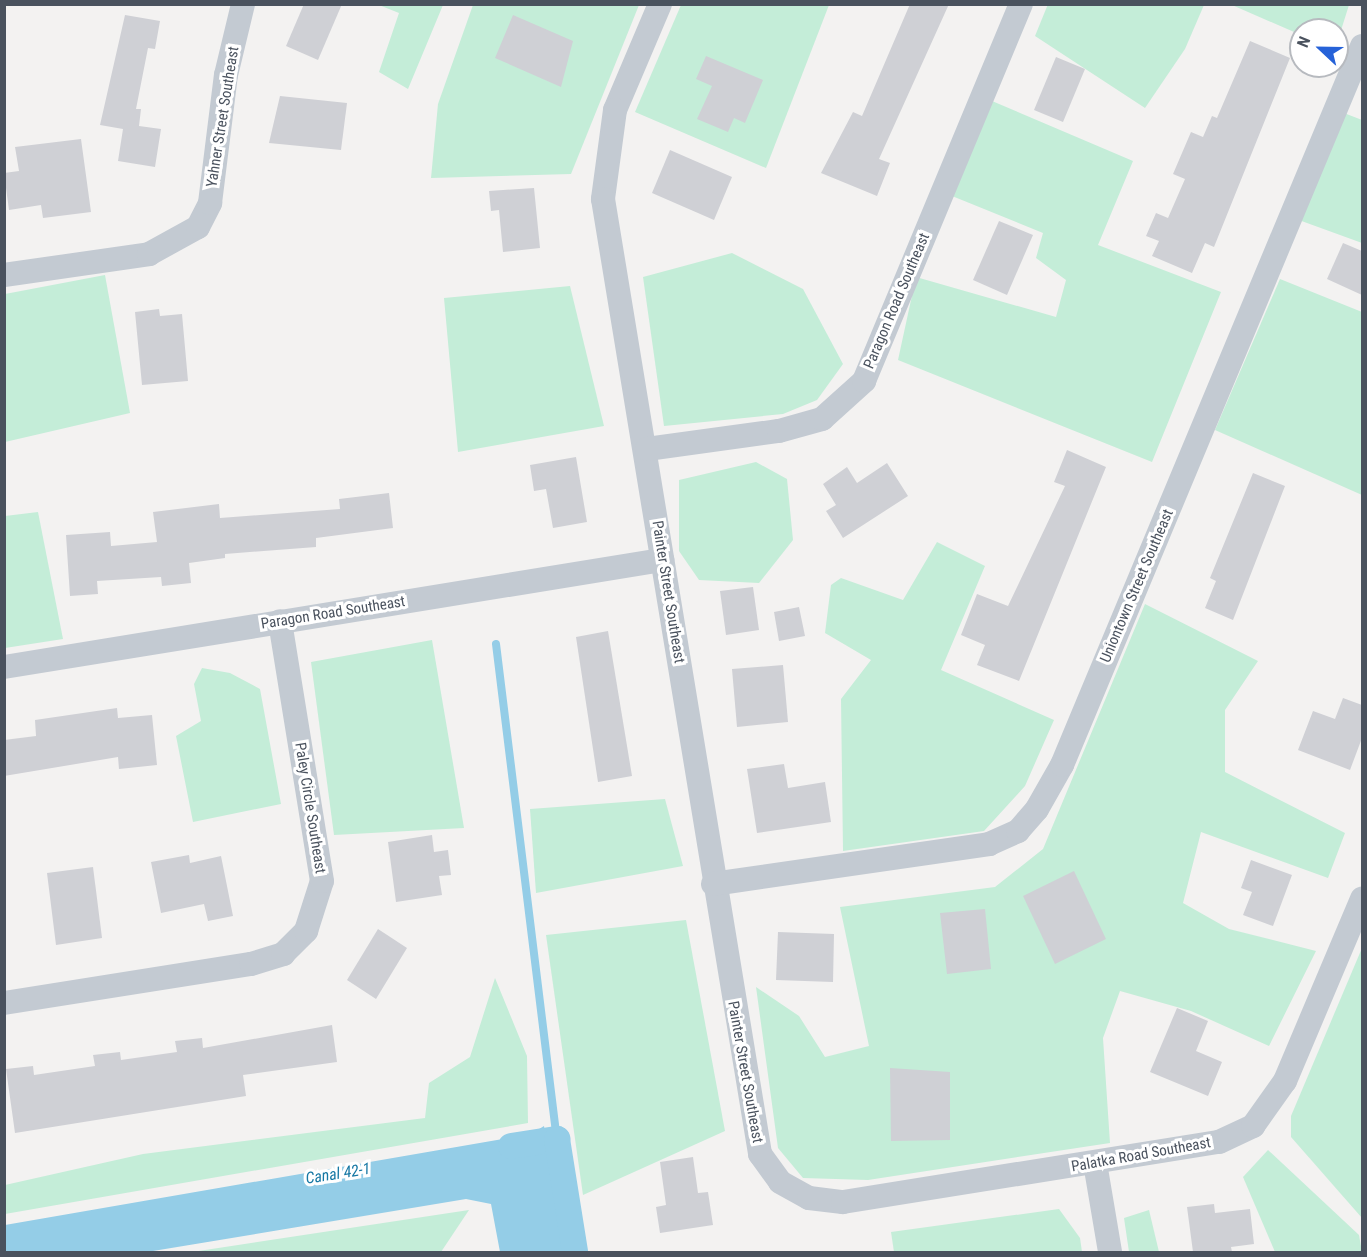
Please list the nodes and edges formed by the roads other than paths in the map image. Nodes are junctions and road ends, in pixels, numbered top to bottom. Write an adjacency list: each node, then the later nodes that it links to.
1 (243, 4): 5 (street, Yahner Street Southeast)
2 (660, 4): 6 (street, Painter Street Southeast)
3 (1021, 4): 6 (street, Paragon Road Southeast)
4 (1362, 46): 10 (street, Uniontown Street Southeast)
5 (4, 275)
6 (647, 449): 7 (street, Painter Street Southeast)
7 (662, 560): 8 (street, Paragon Road Southeast); 10 (street, Painter Street Southeast)
8 (280, 621): 9 (street, Paragon Road Southeast); 12 (street, Paley Circle Southeast)
9 (4, 667)
10 (713, 884): 14 (street, Painter Street Southeast)
11 (1362, 899): 13 (street, Palatka Road Southeast)
12 (4, 1003)
13 (1095, 1163): 14 (street, Palatka Road Southeast); 15 (street)
14 (780, 1182)
15 (1110, 1252)

